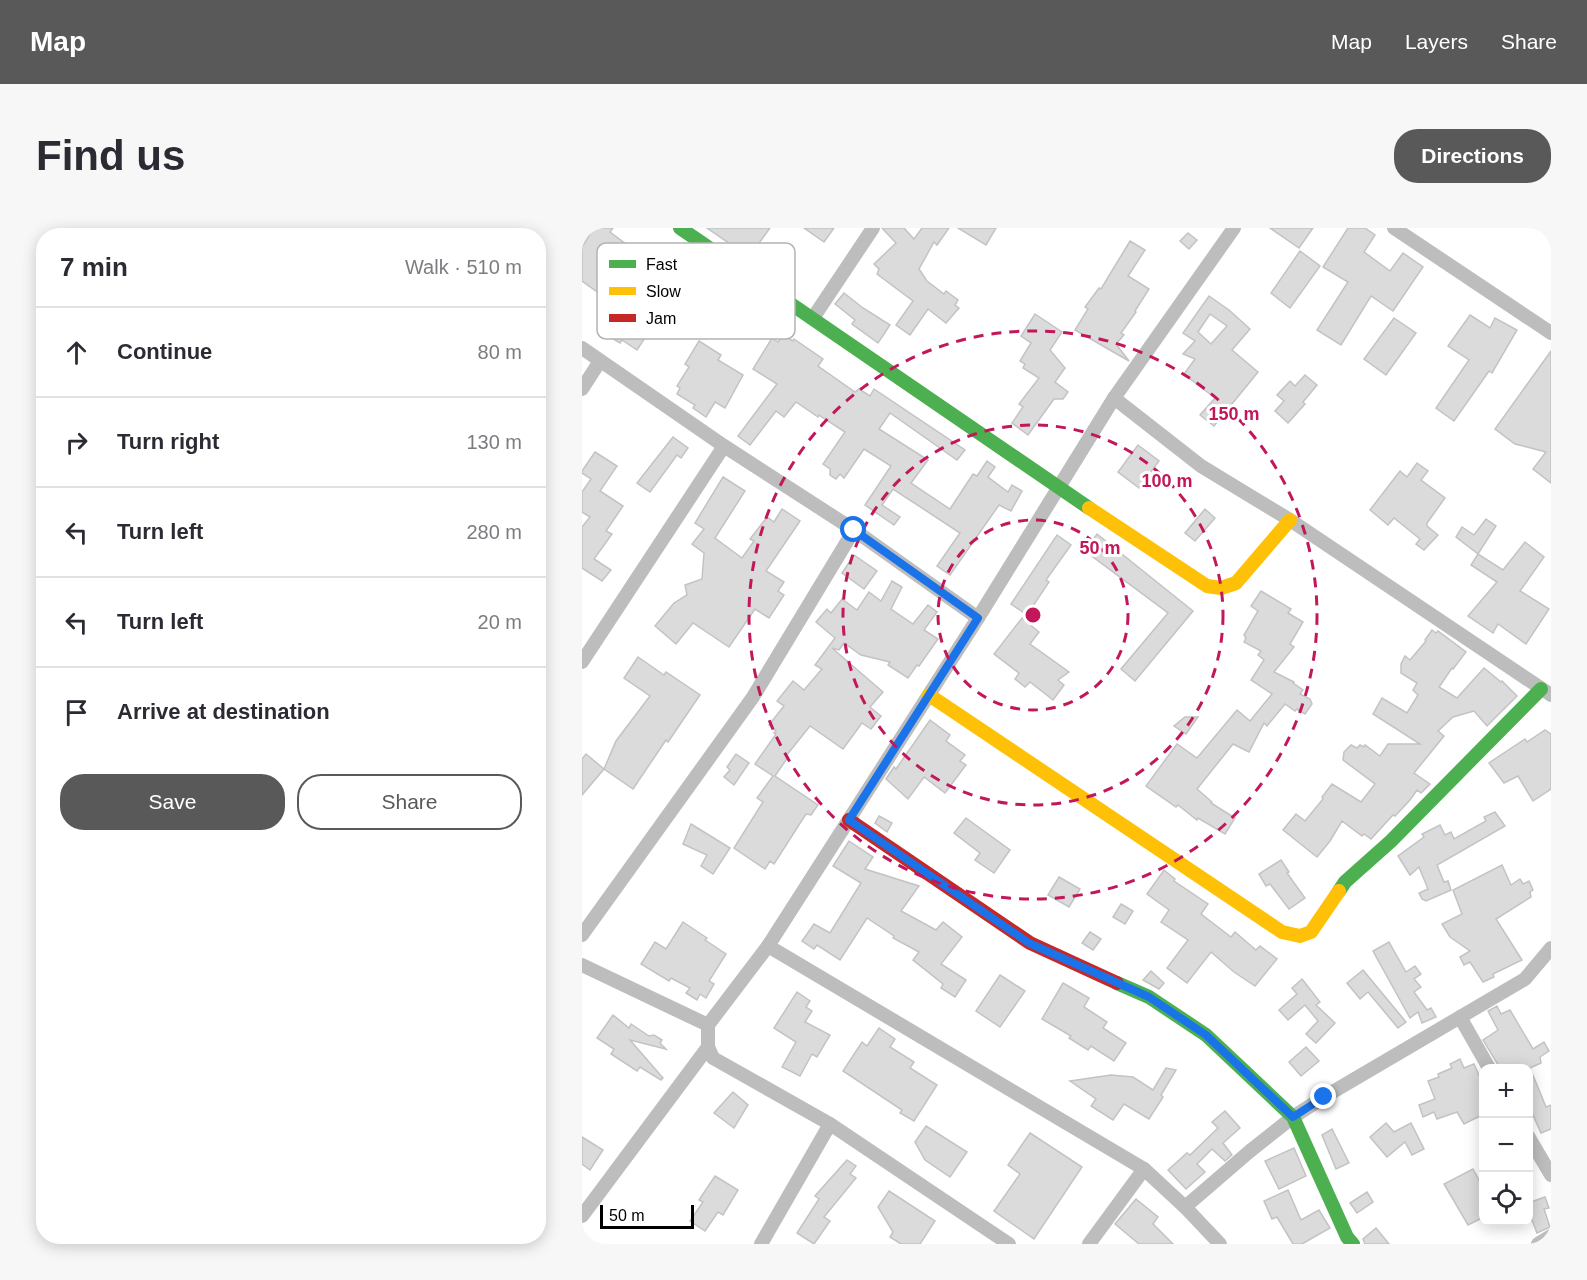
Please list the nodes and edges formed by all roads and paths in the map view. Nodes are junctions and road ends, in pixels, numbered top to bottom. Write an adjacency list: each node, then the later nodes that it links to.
1 (873, 228): 7 (street)
2 (1234, 228): 12 (street)
3 (1394, 228): 8 (street)
4 (684, 229): 5 (street)
5 (704, 243)
6 (795, 306): 7 (street)
7 (813, 318): 14 (street)
8 (1551, 333)
9 (582, 348): 10 (street)
10 (600, 362): 11 (street); 13 (street)
11 (582, 389)
12 (1114, 398): 14 (street); 15 (street)
13 (724, 446): 16 (street); 18 (street)
14 (1058, 487): 15 (street); 17 (street)
15 (1290, 520): 19 (street)
16 (854, 530): 17 (street); 22 (street)
17 (978, 618): 20 (street)
18 (582, 662)
19 (1546, 692): 20 (street)
20 (928, 695): 21 (street)
21 (849, 820): 23 (street); 30 (street)
22 (582, 935)
23 (768, 946): 27 (street); 33 (street)
24 (1551, 948): 26 (street)
25 (582, 965): 27 (street)
26 (1460, 1017): 29 (street); 30 (street)
27 (708, 1025): 28 (street)
28 (708, 1047): 31 (street); 36 (street)
29 (1488, 1064)
30 (1293, 1117): 35 (street); 42 (street)
31 (830, 1124): 38 (street); 39 (street)
32 (1533, 1144): 34 (street)
33 (1144, 1169): 35 (street); 40 (street)
34 (1551, 1175)
35 (1185, 1207): 41 (street)
36 (582, 1216)
37 (1551, 1236): 43 (street)
38 (761, 1244)
39 (1009, 1244)
40 (1089, 1244)
41 (1220, 1244)
42 (1353, 1244)
43 (1538, 1244)

